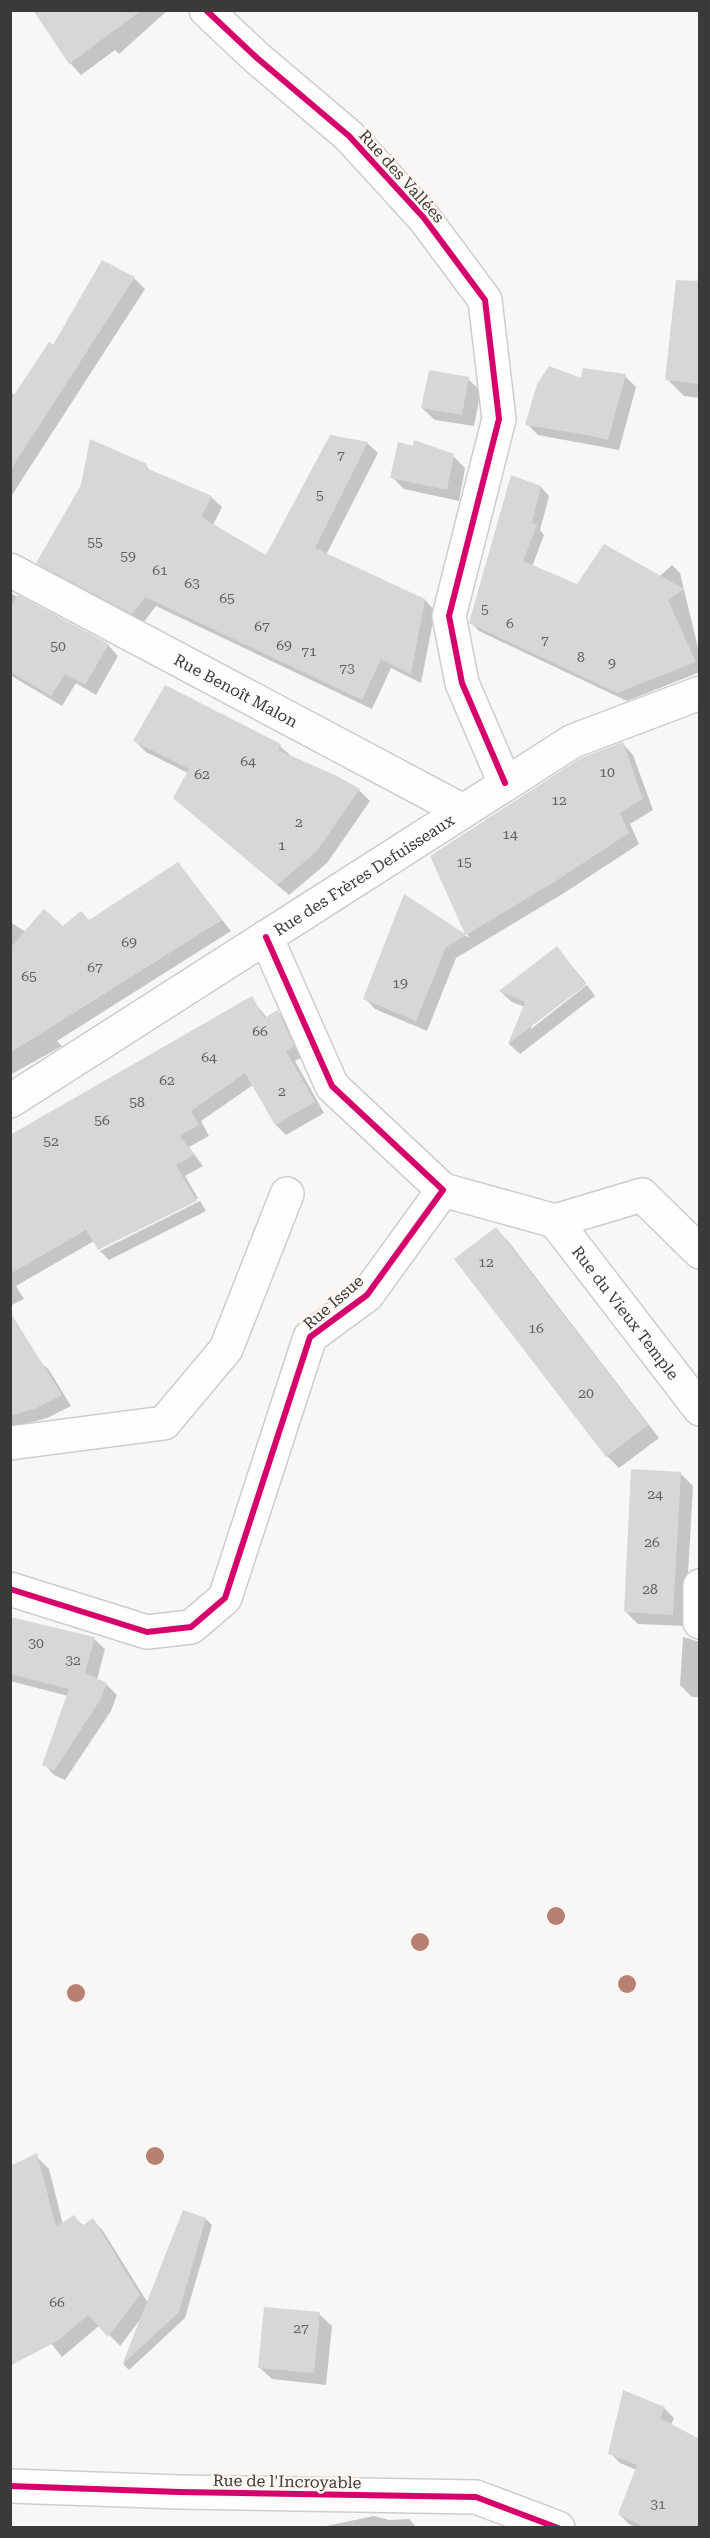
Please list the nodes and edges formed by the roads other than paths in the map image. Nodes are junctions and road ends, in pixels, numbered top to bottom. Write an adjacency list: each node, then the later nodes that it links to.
1 (206, 10): 4 (street, Rue des Vallées)
2 (10, 570): 5 (street, Rue Benoît Malon)
3 (699, 693): 4 (street, Rue des Frères Defuisseaux)
4 (505, 783): 5 (street, Rue des Frères Defuisseaux)
5 (463, 811): 6 (street, Rue des Frères Defuisseaux)
6 (266, 936): 7 (street, Rue des Frères Defuisseaux); 8 (street)
7 (10, 1101)
8 (443, 1190): 10 (street); 15 (street, Rue Issue)
9 (287, 1194): 13 (street)
10 (555, 1221): 11 (street); 12 (street, Rue du Vieux Temple)
11 (699, 1252)
12 (699, 1406)
13 (10, 1443)
14 (699, 1586): 16 (street)
15 (10, 1589)
16 (699, 1622)
17 (10, 2486): 18 (street, Rue de l'Incroyable)
18 (558, 2528)

